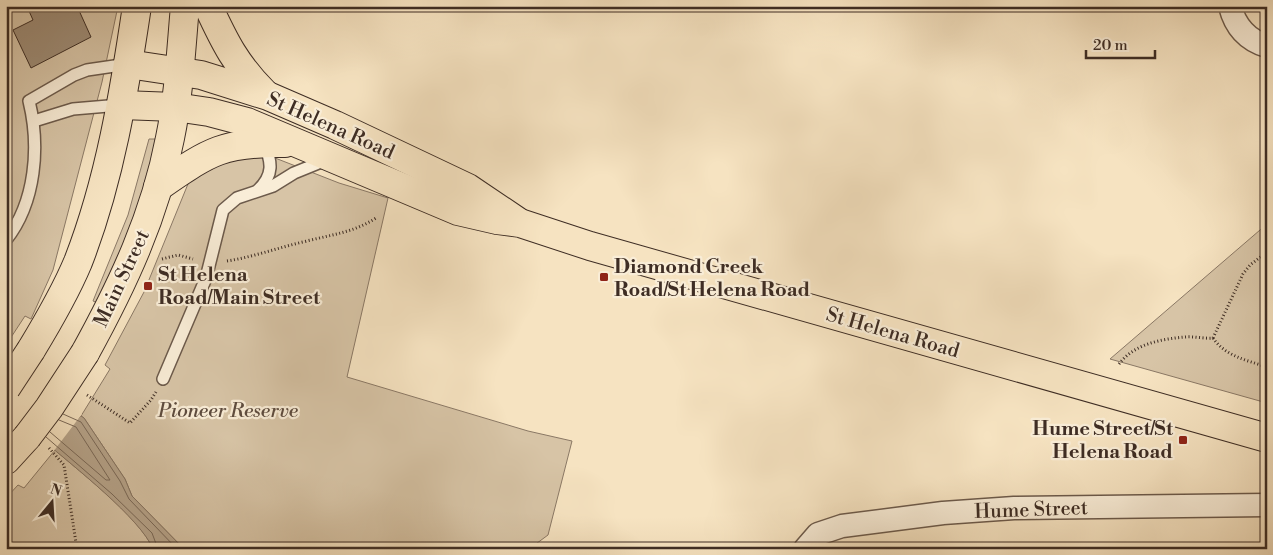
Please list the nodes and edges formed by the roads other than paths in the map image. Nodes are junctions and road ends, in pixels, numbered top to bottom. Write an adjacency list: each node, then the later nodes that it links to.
1 (137, 6): 6 (main road)
2 (185, 6): 7 (main road, Main Street)
3 (208, 6): 8 (main road)
4 (1230, 6): 5 (street)
5 (1267, 46)
6 (128, 64): 7 (main road, St Helena Road); 9 (main road); 11 (lane)
7 (178, 70): 8 (main road, St Helena Road); 10 (main road, Main Street)
8 (268, 96): 17 (main road, St Helena Road)
9 (122, 105): 10 (main road, St Helena Road); 11 (lane); 20 (main road, bridge)
10 (175, 106): 13 (main road, St Helena Road); 15 (main road, Main Street)
11 (34, 121): 18 (lane)
12 (264, 143): 13 (main road); 15 (main road); 16 (lane)
13 (302, 144): 14 (main road, St Helena Road)
14 (332, 157): 16 (lane); 17 (main road, St Helena Road)
15 (158, 187): 22 (main road, Main Street, bridge)
16 (258, 190): 19 (lane)
17 (520, 223): 21 (main road, St Helena Road)
18 (6, 240)
19 (163, 378)
20 (6, 388)
21 (1267, 438)
22 (6, 460)
23 (1267, 504): 24 (street, Hume Street)
24 (805, 549)

